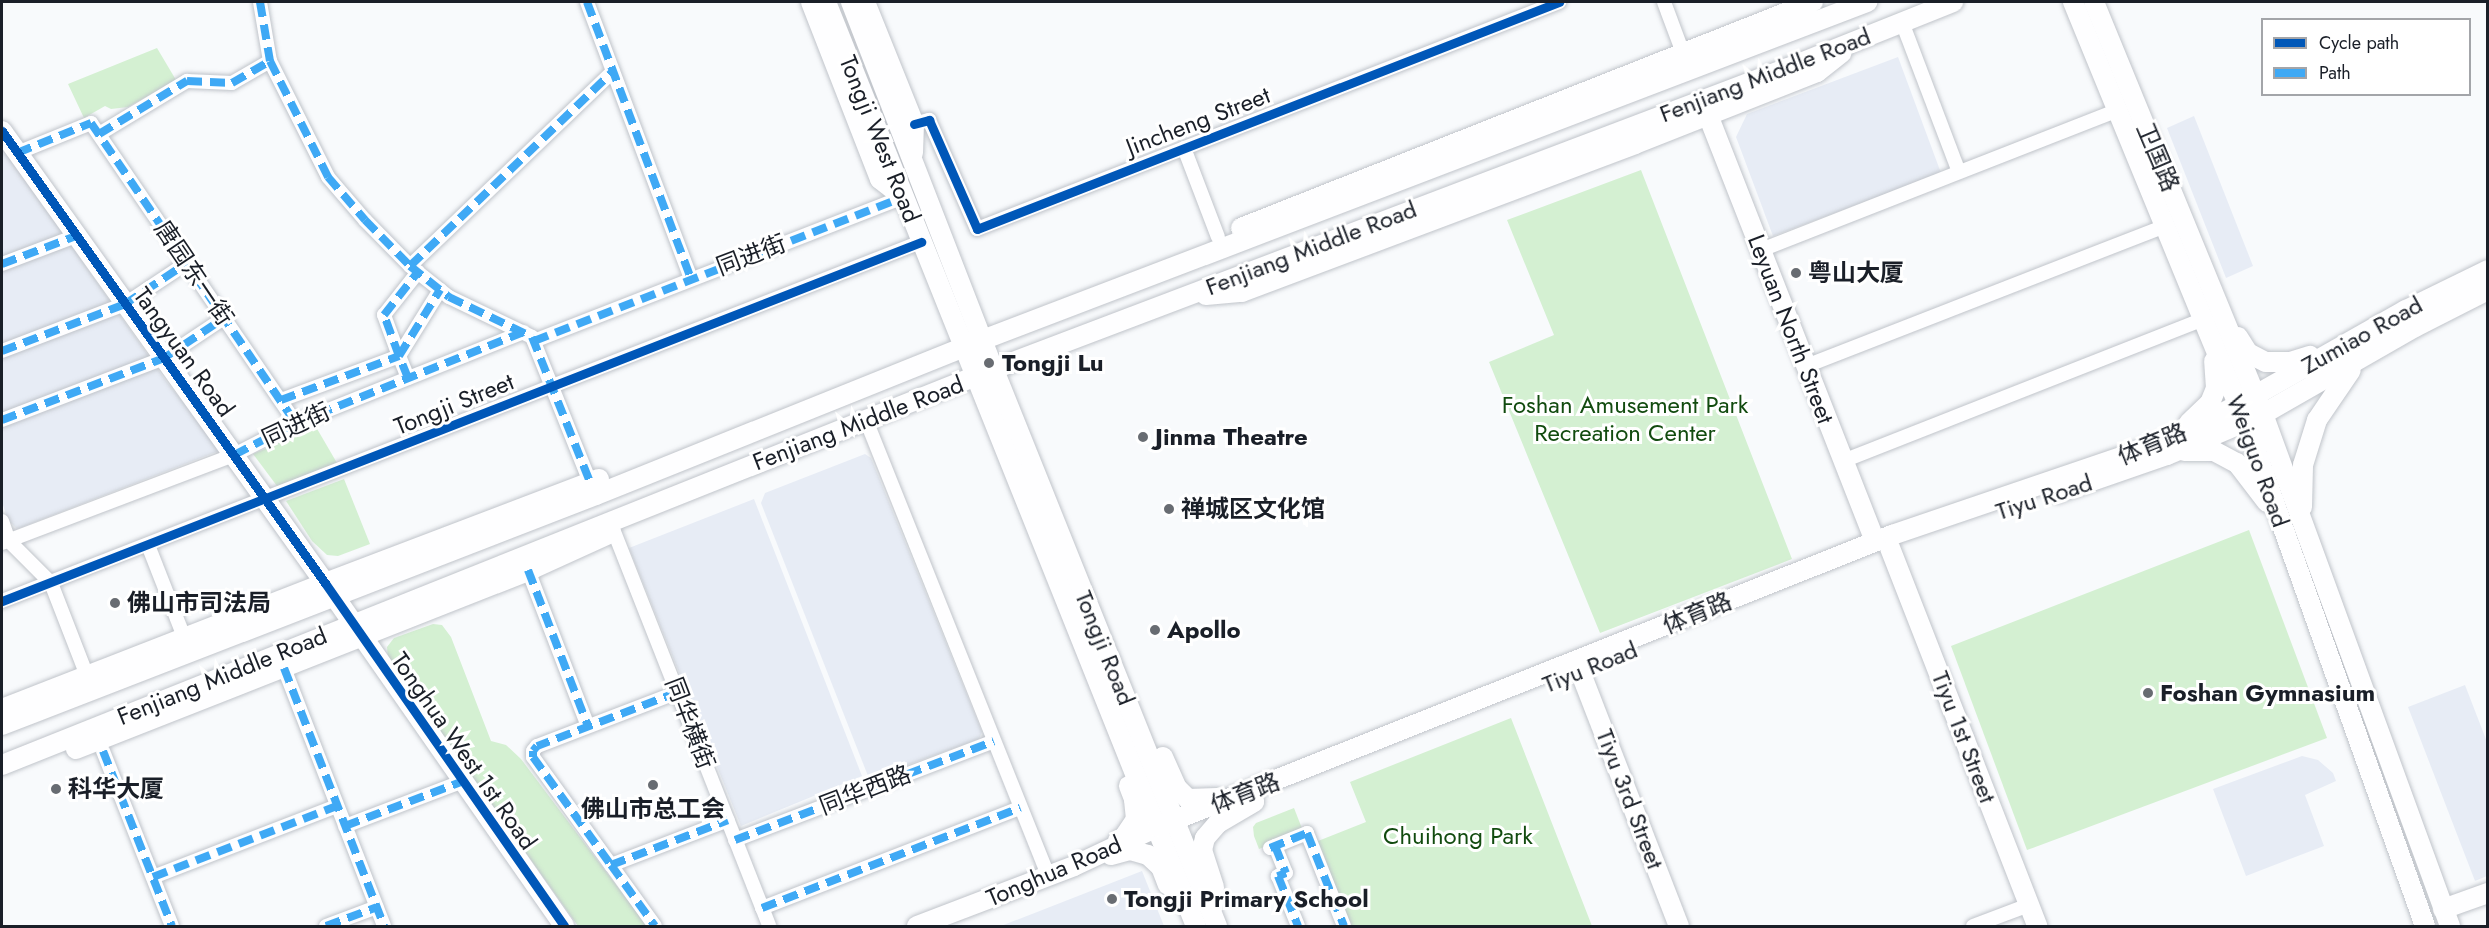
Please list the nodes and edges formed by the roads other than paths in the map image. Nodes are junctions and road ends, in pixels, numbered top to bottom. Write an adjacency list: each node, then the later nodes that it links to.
1 (260, 2): 17 (street)
2 (587, 2): 18 (street)
3 (811, 2): 28 (main road)
4 (826, 2): 28 (main road, Tongji West Road)
5 (850, 2): 26 (main road, Tongji West Road)
6 (865, 2): 21 (main road)
7 (1559, 2): 24 (street, Jincheng Street)
8 (1664, 2): 16 (street)
9 (1813, 2): 16 (main road)
10 (1867, 2): 36 (main road, Fenjiang Middle Road)
11 (1953, 2): 14 (main road, Fenjiang Middle Road)
12 (2073, 2): 19 (main road, Weiguo Road)
13 (2094, 2): 44 (main road, 卫国路)
14 (1902, 22): 15 (main road, Fenjiang Middle Road); 27 (street)
15 (1859, 39): 20 (main road); 42 (main road, Fenjiang Middle Road)
16 (1683, 53): 31 (main road)
17 (270, 61): 22 (street); 37 (street)
18 (613, 71): 37 (street); 39 (street)
19 (2118, 110): 27 (street); 29 (main road, Weiguo Road)
20 (1708, 115): 33 (main road, Leyuan North Street); 42 (main road)
21 (914, 124): 24 (street, Jincheng Street); 26 (main road)
22 (95, 129): 25 (street); 34 (street, 唐园东一街)
23 (2, 131): 25 (main road, Tangyuan Road)
24 (1184, 148): 31 (street)
25 (17, 153): 30 (main road, Tangyuan Road)
26 (912, 162): 48 (main road, Tongji West Road)
27 (1959, 172): 33 (street)
28 (903, 197): 32 (main road, Tongji West Road); 39 (street, 同进街)
29 (2165, 226): 46 (main road, Weiguo Road); 54 (street)
30 (76, 236): 35 (street); 43 (main road, Tangyuan Road)
31 (1218, 237): 36 (main road)
32 (921, 242): 48 (main road, Tongji West Road); 57 (street, Tongji Street)
33 (1761, 250): 54 (main road, Leyuan North Street)
34 (187, 263): 43 (street); 45 (street, 唐园东一街)
35 (2, 264)
36 (1171, 268): 48 (main road, Fenjiang Middle Road)
37 (414, 269): 40 (street); 51 (street)
38 (2487, 270): 49 (main road, Zumiao Road)
39 (691, 278): 47 (street, 同进街)
40 (440, 290): 47 (street); 51 (street)
41 (2487, 290): 53 (main road, Zumiao Road)
42 (1183, 297): 55 (main road, Fenjiang Middle Road)
43 (125, 304): 50 (street); 52 (main road, Tangyuan Road)
44 (2223, 312): 49 (main road); 58 (main road)
45 (224, 318): 52 (street); 59 (street, 唐园东一街)
46 (2204, 321): 60 (main road, Weiguo Road); 66 (main road); 68 (street)
47 (528, 336): 56 (street, 同进街); 57 (street)
48 (973, 343): 55 (main road, Tongji West Road); 61 (main road, Fenjiang Middle Road)
49 (2336, 349): 58 (main road, Zumiao Road)
50 (2, 351)
51 (399, 356): 56 (street); 59 (street)
52 (164, 358): 62 (street); 67 (main road, Tangyuan Road)
53 (2362, 358): 60 (main road, Zumiao Road); 72 (main road)
54 (1806, 366): 68 (main road, Leyuan North Street)
55 (985, 373): 63 (main road, Fenjiang Middle Road); 65 (main road, Tongji Road); 69 (main road, Tongji Road)
56 (408, 378): 64 (street, 同进街)
57 (552, 387): 70 (street); 71 (street, Tongji Street)
58 (2256, 395): 60 (main road, Zumiao Road)
59 (281, 400): 64 (street, 唐园东一街)
60 (2249, 413): 66 (main road, 体育路); 72 (main road); 75 (main road, Weiguo Road)
61 (790, 417): 70 (main road); 81 (main road, Fenjiang Middle Road)
62 (2, 420)
63 (866, 420): 74 (main road, Fenjiang Middle Road); 92 (street)
64 (296, 423): 67 (street, 同进街)
65 (999, 433): 95 (main road); 97 (main road, Tongji Road)
66 (2162, 452): 75 (main road); 78 (main road, 体育路)
67 (234, 455): 71 (main road, Tangyuan Road); 76 (street, 同进街)
68 (1843, 461): 78 (main road, Leyuan North Street)
69 (1038, 481): 93 (main road); 97 (main road, Tongji Road)
70 (591, 482): 81 (main road)
71 (265, 500): 77 (street, Tongji Street); 81 (main road, Tangyuan Road)
72 (2302, 519): 119 (main road)
73 (2, 521): 76 (street)
74 (612, 526): 79 (main road); 83 (main road, Fenjiang Middle Road); 88 (street, 同华横街)
75 (2282, 526): 135 (main road, Weiguo Road)
76 (5, 542): 80 (street)
77 (148, 545): 80 (street, Tongji Street); 84 (street)
78 (1882, 545): 86 (main road, Tiyu Road); 100 (main road, 体育路); 116 (main road, Tiyu 1st Street)
79 (528, 570): 83 (main road); 91 (street)
80 (51, 583): 82 (street, Tongji Street); 87 (street)
81 (329, 590): 83 (main road, Tonghua West 1st Road); 84 (main road); 90 (main road, Fenjiang Middle Road)
82 (2, 601)
83 (356, 630): 85 (main road); 96 (main road, Fenjiang Middle Road); 99 (main road, Tonghua West 1st Road)
84 (184, 637): 87 (main road)
85 (284, 668): 98 (main road); 101 (street)
86 (1580, 671): 100 (main road, Tiyu Road); 132 (main road, Tiyu 3rd Street)
87 (87, 676): 89 (main road)
88 (678, 692): 91 (street); 103 (street, 同华横街)
89 (2, 709)
90 (2, 725)
91 (588, 726): 108 (street)
92 (994, 741): 102 (street); 106 (street, 同华西路)
93 (1157, 743): 97 (main road); 100 (main road)
94 (103, 751): 112 (street)
95 (1117, 759): 97 (main road); 109 (main road)
96 (2, 765)
97 (1147, 777): 105 (main road, Tongji Road)
98 (2, 779)
99 (461, 782): 104 (street); 123 (main road, Tonghua West 1st Road)
100 (1252, 797): 105 (main road, Tiyu Road); 113 (main road)
101 (337, 806): 104 (street); 112 (street)
102 (1020, 808): 111 (street); 118 (street)
103 (728, 820): 106 (street, 同华横街); 108 (street)
104 (345, 826): 117 (street)
105 (1168, 830): 107 (main road, Tonghua Road); 110 (main road, Tongji Road); 127 (main road, Tongji Road)
106 (735, 840): 118 (street, 同华横街)
107 (1128, 845): 109 (main road, Tonghua Road); 115 (main road)
108 (611, 865): 124 (street)
109 (1074, 866): 111 (main road, Tonghua Road)
110 (1196, 875): 113 (main road); 128 (main road, Tongji Road)
111 (1048, 876): 126 (main road, Tonghua Road)
112 (153, 877): 120 (street)
113 (1214, 887): 129 (main road)
114 (2487, 893): 119 (main road)
115 (1174, 899)
116 (2029, 905): 133 (street); 134 (main road, Tiyu 1st Street)
117 (377, 908): 121 (street); 122 (street)
118 (762, 908): 125 (street, 同华横街)
119 (2446, 918)
120 (172, 927)
121 (326, 927)
122 (384, 927)
123 (564, 927)
124 (655, 927)
125 (769, 927)
126 (917, 927)
127 (1196, 927)
128 (1216, 927)
129 (1230, 927)
130 (1298, 927): 131 (street)
131 (1344, 927)
132 (1679, 927)
133 (1972, 927)
134 (2037, 927)
135 (2425, 927)

